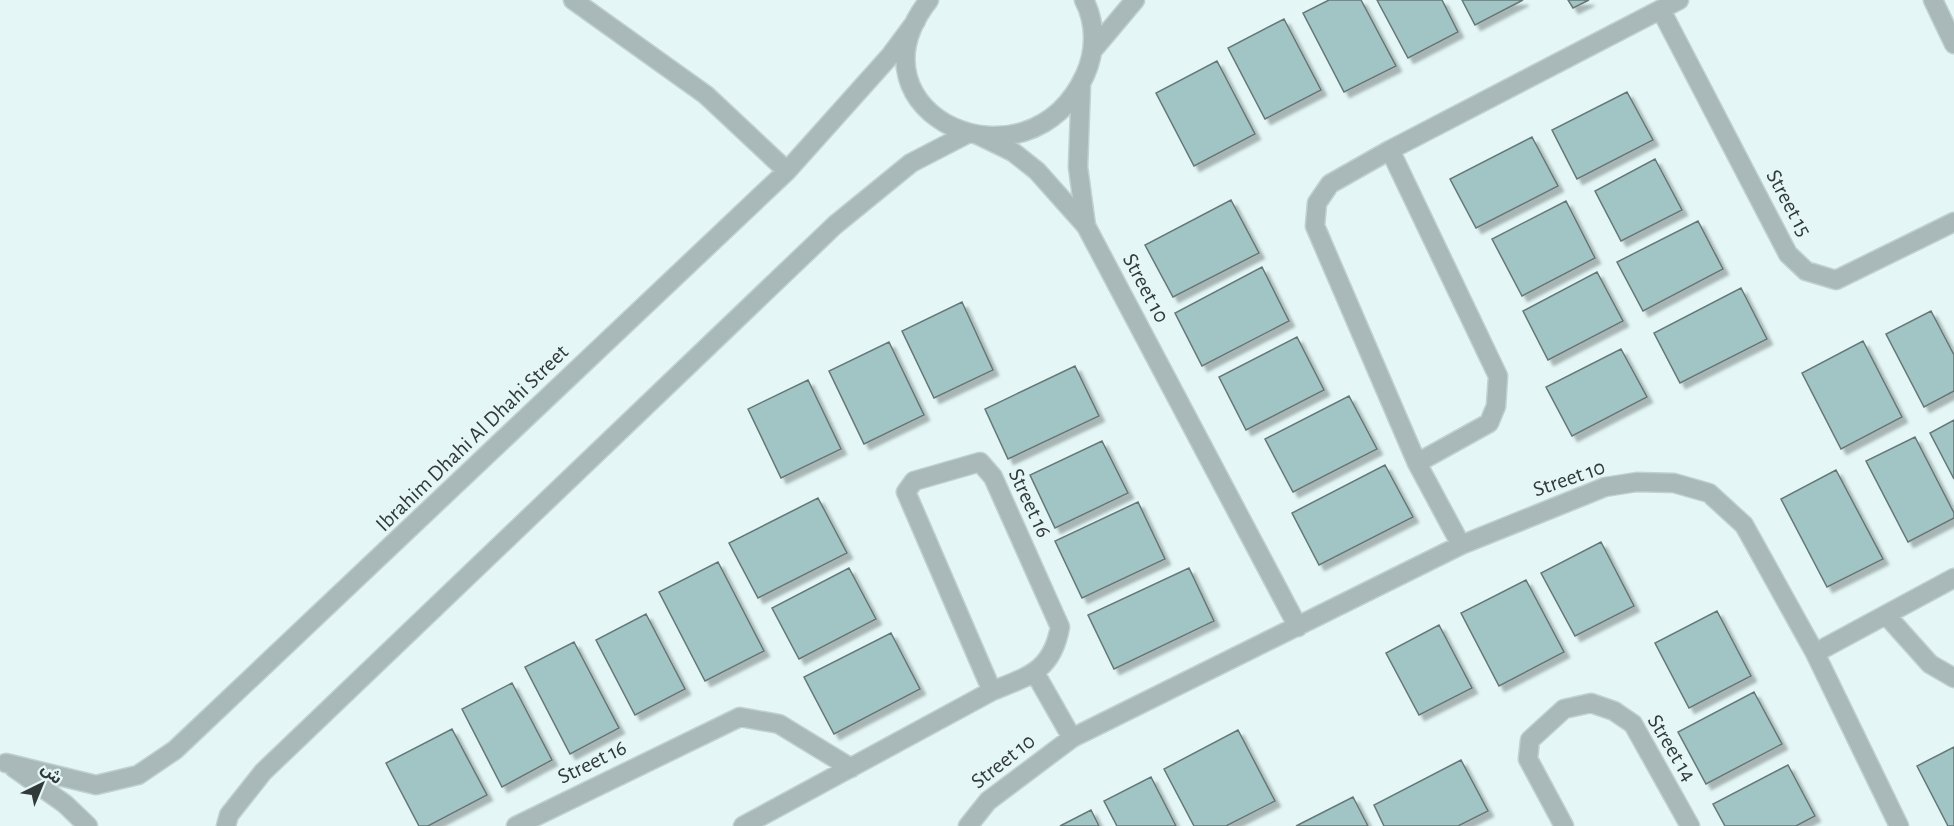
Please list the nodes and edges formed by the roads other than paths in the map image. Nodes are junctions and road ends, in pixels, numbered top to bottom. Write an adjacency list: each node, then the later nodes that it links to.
1 (573, 0): 14 (street)
2 (930, 0): 8 (street)
3 (1084, 0): 10 (street)
4 (1136, 0): 10 (street)
5 (1679, 0): 7 (street)
6 (1933, 0): 9 (street)
7 (1661, 10): 13 (street); 15 (street, Street 15)
8 (916, 21): 12 (street, Street 10); 14 (street, Ibrahim Dhahi Al Dhahi Street)
9 (1954, 44)
10 (1093, 50): 11 (street)
11 (1081, 83): 12 (street); 16 (street, Street 10)
12 (974, 134): 16 (street, Street 10); 30 (street)
13 (1390, 150): 17 (street); 17 (street)
14 (787, 171): 27 (street, Ibrahim Dhahi Al Dhahi Street)
15 (1954, 222)
16 (1086, 226): 21 (street, Street 10)
17 (1417, 463): 18 (street)
18 (1461, 545): 21 (street, Street 10); 22 (street, Street 10)
19 (1954, 578): 20 (street)
20 (1887, 616): 22 (street); 24 (street)
21 (1298, 627): 26 (street, Street 10)
22 (1815, 653): 36 (street, Street 10)
23 (1035, 673): 25 (street, Street 16); 25 (street, Street 16); 26 (street)
24 (1954, 678)
25 (992, 691): 28 (street, Street 16)
26 (1072, 738): 33 (street, Street 10)
27 (3, 761): 29 (street)
28 (851, 768): 31 (street, Street 16); 32 (street, Street 16)
29 (88, 826)
30 (226, 826)
31 (516, 826)
32 (743, 826)
33 (968, 826)
34 (1564, 826): 35 (street, Street 14)
35 (1690, 826)
36 (1899, 826)

